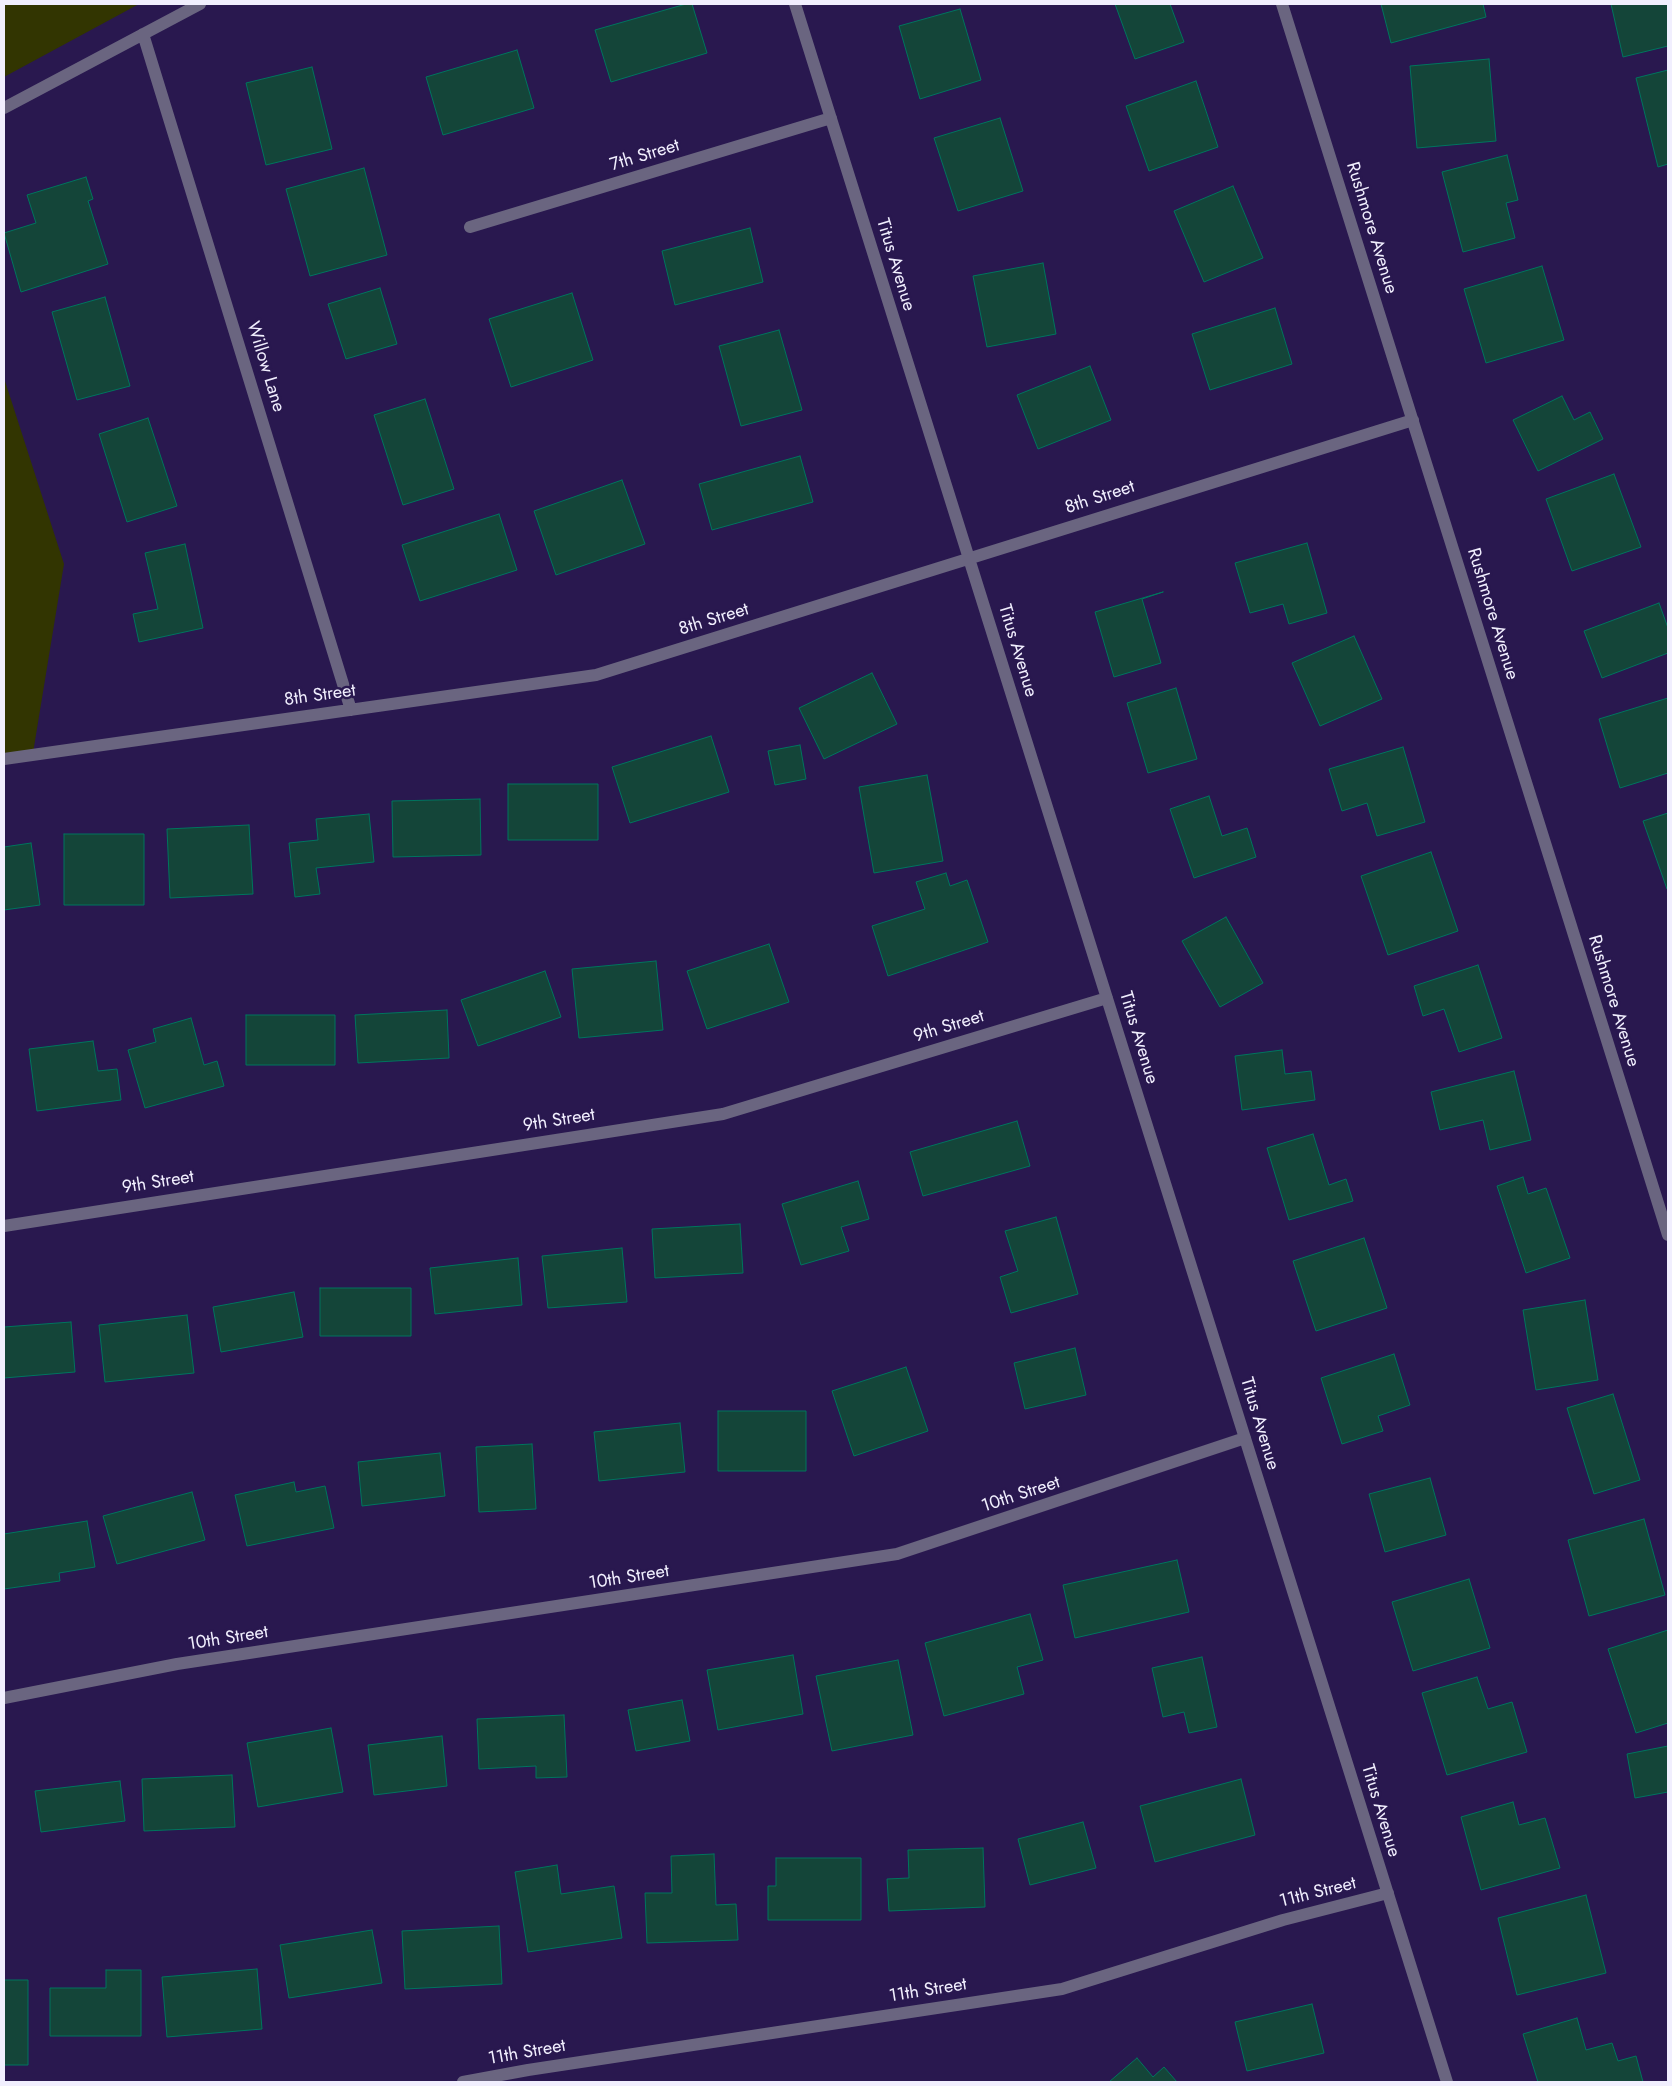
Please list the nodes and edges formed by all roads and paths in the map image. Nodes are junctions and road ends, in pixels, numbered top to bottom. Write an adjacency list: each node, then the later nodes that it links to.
1 (200, 4): 4 (street)
2 (795, 4): 6 (street, Titus Avenue)
3 (1282, 4): 8 (street, Rushmore Avenue)
4 (143, 34): 5 (street); 10 (street, Willow Lane)
5 (4, 108)
6 (831, 118): 7 (street, 7th Street); 9 (street, Titus Avenue)
7 (470, 227)
8 (1413, 420): 9 (street, 8th Street); 14 (street, Rushmore Avenue)
9 (969, 559): 10 (street, 8th Street); 12 (street, Titus Avenue)
10 (351, 710): 11 (street, 8th Street)
11 (4, 759)
12 (1107, 998): 13 (street, 9th Street); 15 (street, Titus Avenue)
13 (4, 1226)
14 (1668, 1235)
15 (1245, 1438): 16 (street, 10th Street); 17 (street, Titus Avenue)
16 (4, 1698)
17 (1388, 1894): 18 (street, 11th Street); 19 (street, Titus Avenue)
18 (463, 2082)
19 (1447, 2082)

